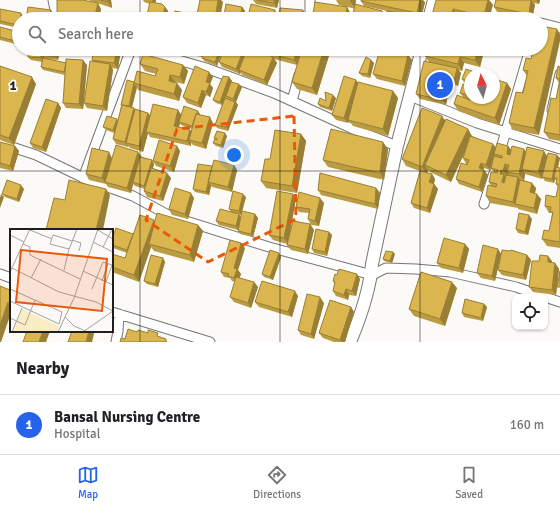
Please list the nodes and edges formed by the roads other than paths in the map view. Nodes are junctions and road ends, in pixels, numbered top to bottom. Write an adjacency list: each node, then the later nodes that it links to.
1 (53, 0): 4 (street)
2 (310, 0): 5 (street)
3 (434, 0): 6 (street)
4 (56, 12)
5 (310, 12)
6 (431, 12)
7 (548, 25): 8 (street)
8 (560, 28)
9 (128, 56): 22 (street)
10 (160, 56): 16 (street)
11 (420, 56): 15 (street)
12 (528, 56): 18 (street)
13 (302, 64): 16 (street)
14 (560, 74): 17 (street)
15 (410, 96): 18 (street); 20 (street)
16 (292, 102): 20 (street)
17 (550, 116)
18 (506, 132): 21 (street); 23 (street)
19 (0, 143): 22 (street)
20 (397, 146): 25 (street)
21 (560, 149)
22 (83, 178): 25 (street)
23 (484, 204)
24 (0, 274): 26 (street)
25 (372, 275): 27 (street); 33 (street)
26 (10, 278)
27 (536, 294)
28 (548, 298): 29 (street)
29 (560, 302)
30 (116, 313): 31 (street); 32 (street)
31 (116, 342)
32 (210, 342)
33 (350, 342)

